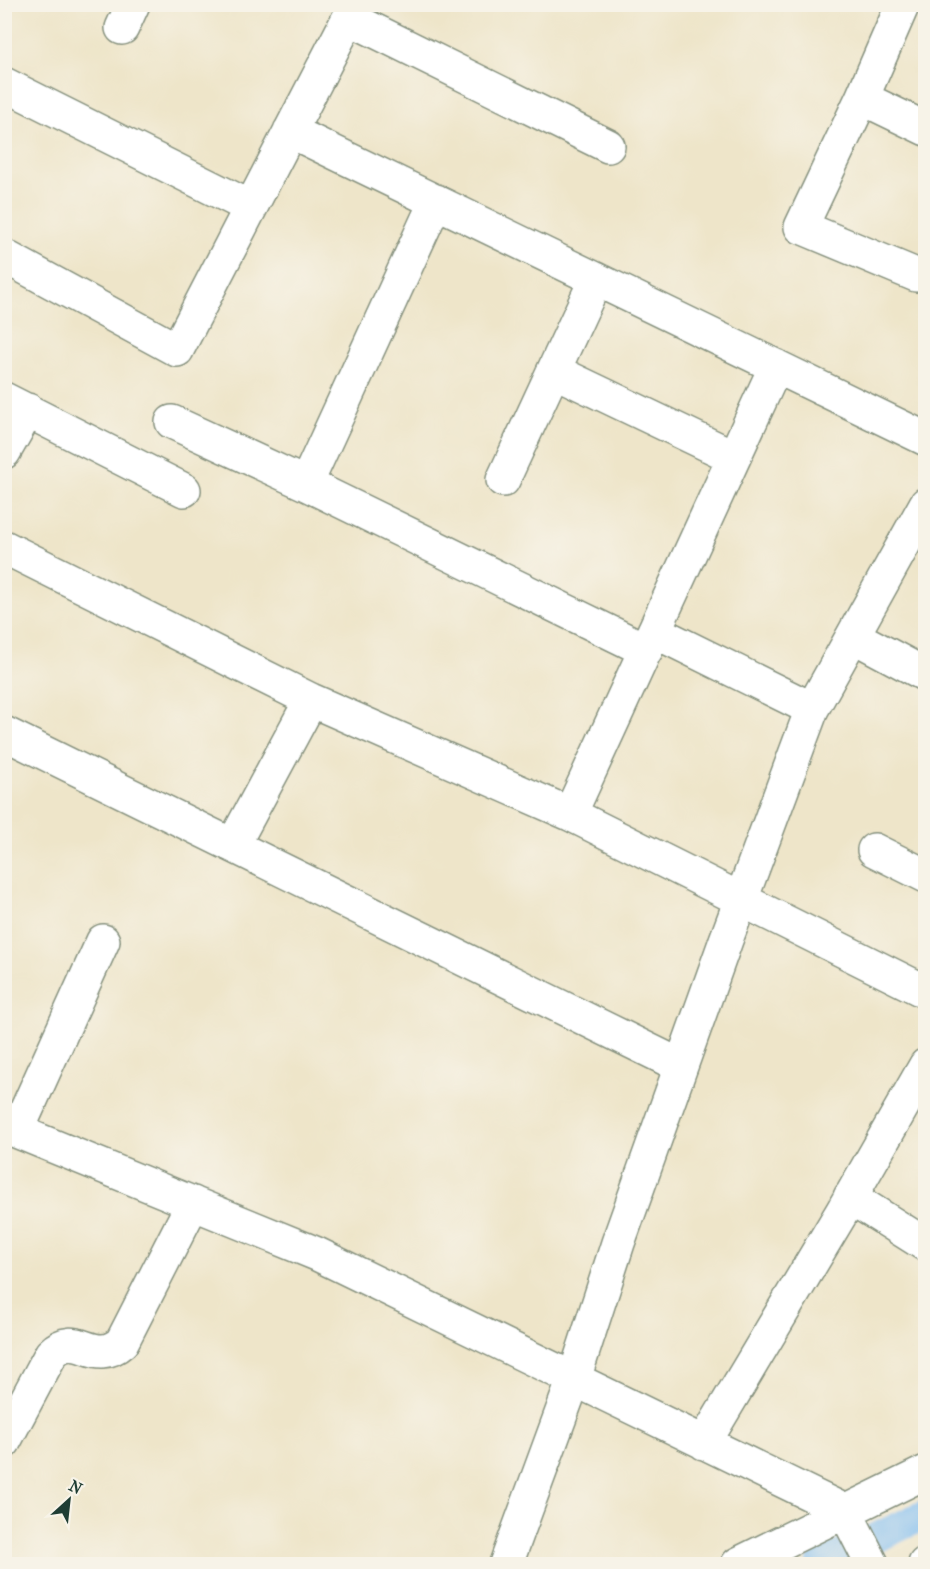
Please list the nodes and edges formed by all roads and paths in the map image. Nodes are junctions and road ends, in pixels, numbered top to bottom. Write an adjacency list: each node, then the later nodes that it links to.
1 (903, 4): 4 (street)
2 (352, 11): 6 (street); 7 (street)
3 (4, 84): 9 (street)
4 (862, 98): 5 (street); 11 (street)
5 (926, 129)
6 (290, 131): 8 (street); 9 (street)
7 (608, 146)
8 (436, 201): 12 (street); 21 (street)
9 (250, 207): 10 (street)
10 (4, 256)
11 (916, 275)
12 (596, 279): 13 (street); 14 (street)
13 (776, 366): 17 (street); 19 (street)
14 (554, 371): 19 (street); 20 (street)
15 (16, 404): 18 (street); 22 (street)
16 (172, 422): 21 (street)
17 (926, 439)
18 (4, 452)
19 (734, 457): 26 (street)
20 (503, 480)
21 (306, 484): 26 (street)
22 (184, 490)
23 (926, 504): 25 (street)
24 (4, 547): 28 (street)
25 (853, 636): 27 (street); 29 (street)
26 (650, 641): 29 (street); 31 (street)
27 (926, 675)
28 (311, 700): 31 (street); 32 (street)
29 (812, 709): 35 (street)
30 (4, 733): 32 (street)
31 (570, 814): 35 (street)
32 (233, 845): 39 (street)
33 (874, 850): 34 (street)
34 (926, 876)
35 (741, 899): 37 (street); 39 (street)
36 (103, 941): 40 (street)
37 (926, 992)
38 (926, 1065): 41 (street)
39 (681, 1066): 44 (street)
40 (11, 1129): 42 (street)
41 (850, 1197): 43 (street); 46 (street)
42 (193, 1203): 44 (street); 45 (street)
43 (926, 1245)
44 (574, 1379): 46 (street); 49 (street)
45 (4, 1442)
46 (704, 1443): 48 (street)
47 (926, 1472): 48 (street)
48 (848, 1519): 50 (street); 51 (street)
49 (506, 1564)
50 (738, 1564)
51 (872, 1564)

